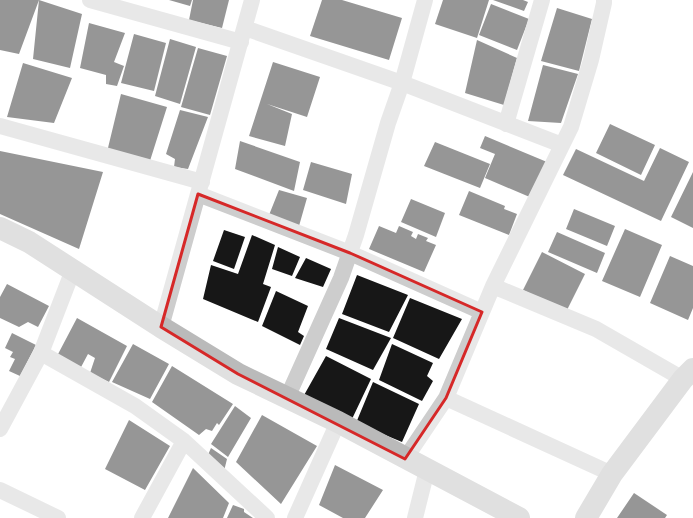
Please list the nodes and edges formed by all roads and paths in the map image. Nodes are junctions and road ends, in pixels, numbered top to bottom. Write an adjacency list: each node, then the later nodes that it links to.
1 (90, 0): 6 (street)
2 (252, 0): 6 (street)
3 (425, 0): 7 (street)
4 (542, 0): 8 (street)
5 (604, 0): 10 (street)
6 (243, 35): 7 (street); 11 (street)
7 (402, 83): 8 (street); 13 (street)
8 (506, 124): 10 (street)
9 (0, 126): 11 (street)
10 (562, 145): 15 (street)
11 (200, 188): 13 (street); 17 (street)
12 (0, 228): 14 (street)
13 (350, 253): 16 (street); 20 (street)
14 (73, 270): 17 (street); 18 (street)
15 (494, 286): 16 (street); 19 (street)
16 (482, 312): 21 (street)
17 (161, 327): 20 (street)
18 (41, 353): 23 (street); 24 (street)
19 (688, 374): 27 (street)
20 (288, 398): 22 (street)
21 (446, 398): 25 (street); 27 (street)
22 (338, 422): 25 (street); 32 (street)
23 (0, 429)
24 (184, 441): 30 (street); 31 (street)
25 (405, 458): 26 (street)
26 (427, 470): 33 (street); 34 (street)
27 (612, 474): 35 (street)
28 (0, 490): 29 (street)
29 (58, 518)
30 (142, 518)
31 (267, 518)
32 (295, 518)
33 (415, 518)
34 (519, 518)
35 (586, 518)

